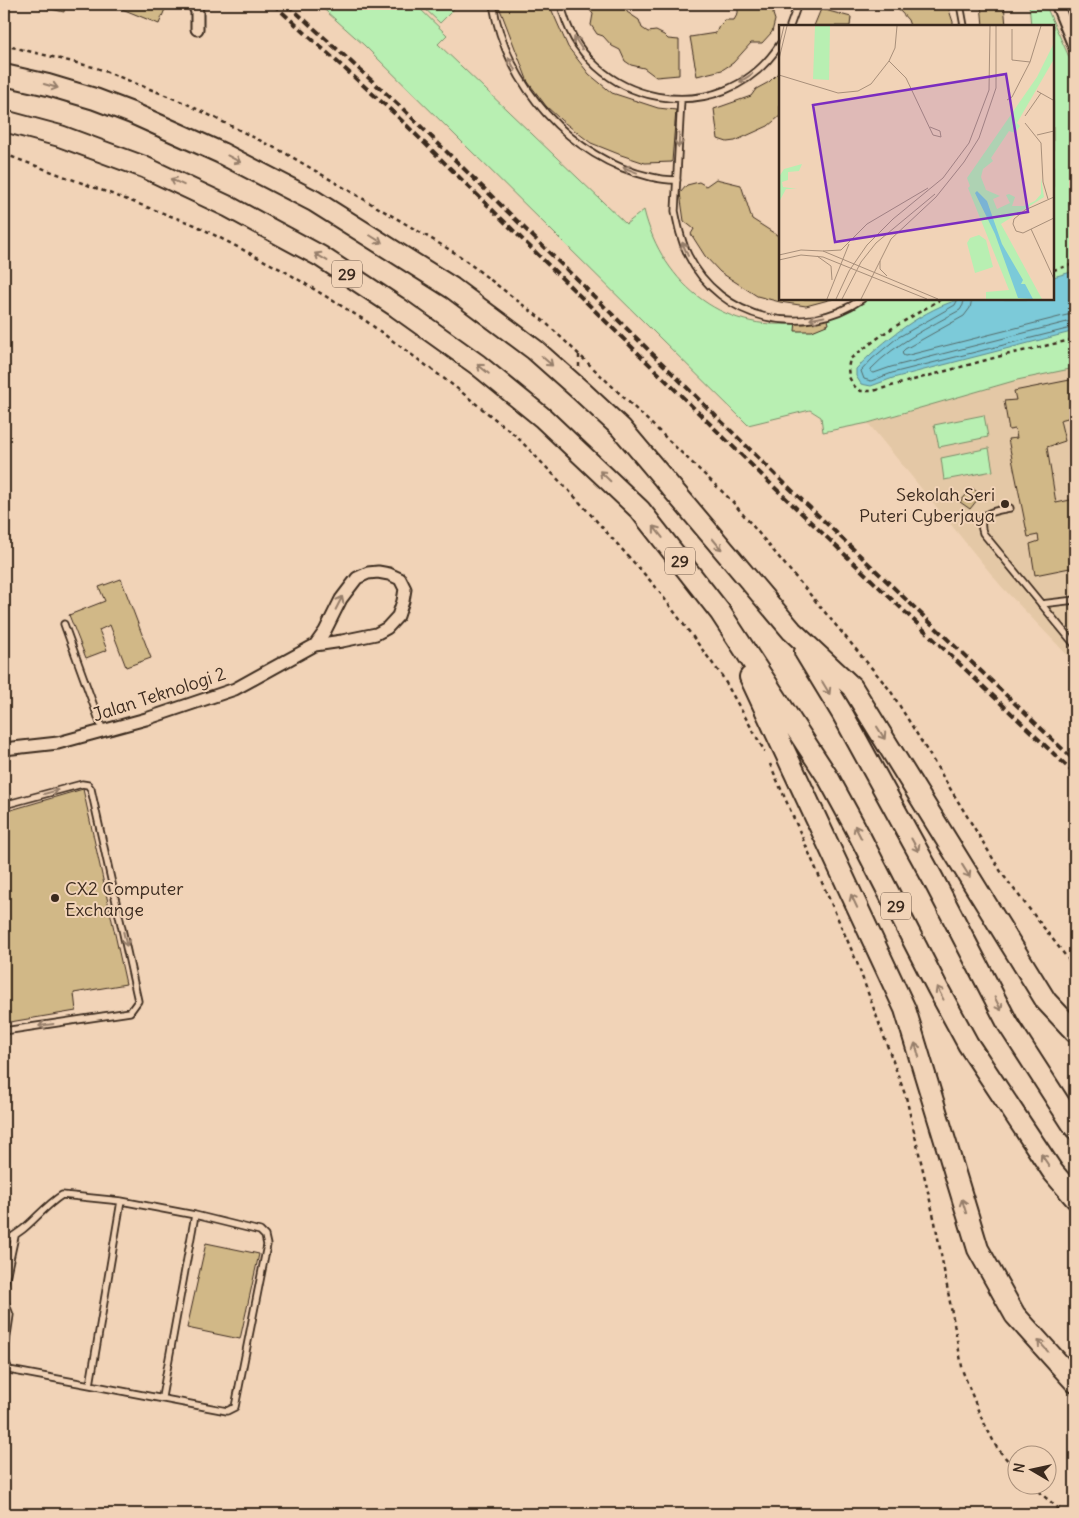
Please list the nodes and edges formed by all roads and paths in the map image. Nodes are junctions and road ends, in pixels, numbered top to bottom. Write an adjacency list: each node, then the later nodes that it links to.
1 (194, 4): 9 (street)
2 (493, 4): 17 (lane, one-way to 2)
3 (561, 4): 14 (lane, one-way to 3)
4 (798, 4): 7 (lane)
5 (960, 4): 8 (lane)
6 (1056, 4): 12 (street)
7 (790, 25)
8 (964, 25)
9 (197, 29)
10 (4, 45): 36 (path)
11 (779, 45): 14 (lane, one-way to 14)
12 (1075, 48)
13 (4, 75): 28 (highway, 29, one-way to 28)
14 (681, 99): 17 (lane, one-way to 17)
15 (4, 121): 26 (highway, 29, one-way to 15)
16 (4, 154): 33 (path)
17 (677, 180): 20 (lane, one-way to 17)
18 (1075, 264): 19 (path)
19 (1054, 270)
20 (860, 300)
21 (939, 300): 22 (path)
22 (1075, 339)
23 (1010, 508): 25 (lane)
24 (1075, 600): 25 (lane)
25 (1041, 604): 29 (lane)
26 (720, 612): 40 (highway, 29, one-way to 26); 47 (highway, one-way to 26)
27 (64, 624): 31 (lane)
28 (792, 631): 38 (highway, one-way to 38); 39 (highway, 29, one-way to 39)
29 (1075, 644)
30 (315, 645): 30 (street, Jalan Teknologi 2, one-way to 30); 31 (street, Jalan Teknologi 2)
31 (103, 731): 32 (street, Jalan Teknologi 2)
32 (4, 749)
33 (766, 754)
34 (770, 763): 50 (path)
35 (4, 805): 37 (lane, one-way to 37)
36 (1075, 968)
37 (4, 1031)
38 (1075, 1032)
39 (1075, 1128)
40 (1075, 1198)
41 (121, 1201): 42 (lane); 43 (lane); 48 (lane)
42 (195, 1215): 49 (lane); 49 (lane)
43 (15, 1236): 44 (lane); 45 (lane)
44 (4, 1240)
45 (4, 1289): 46 (lane)
46 (4, 1357): 48 (lane)
47 (1075, 1382)
48 (90, 1385): 49 (lane)
49 (162, 1397)
50 (1006, 1458)
51 (1044, 1496): 52 (path)
52 (1065, 1514)

